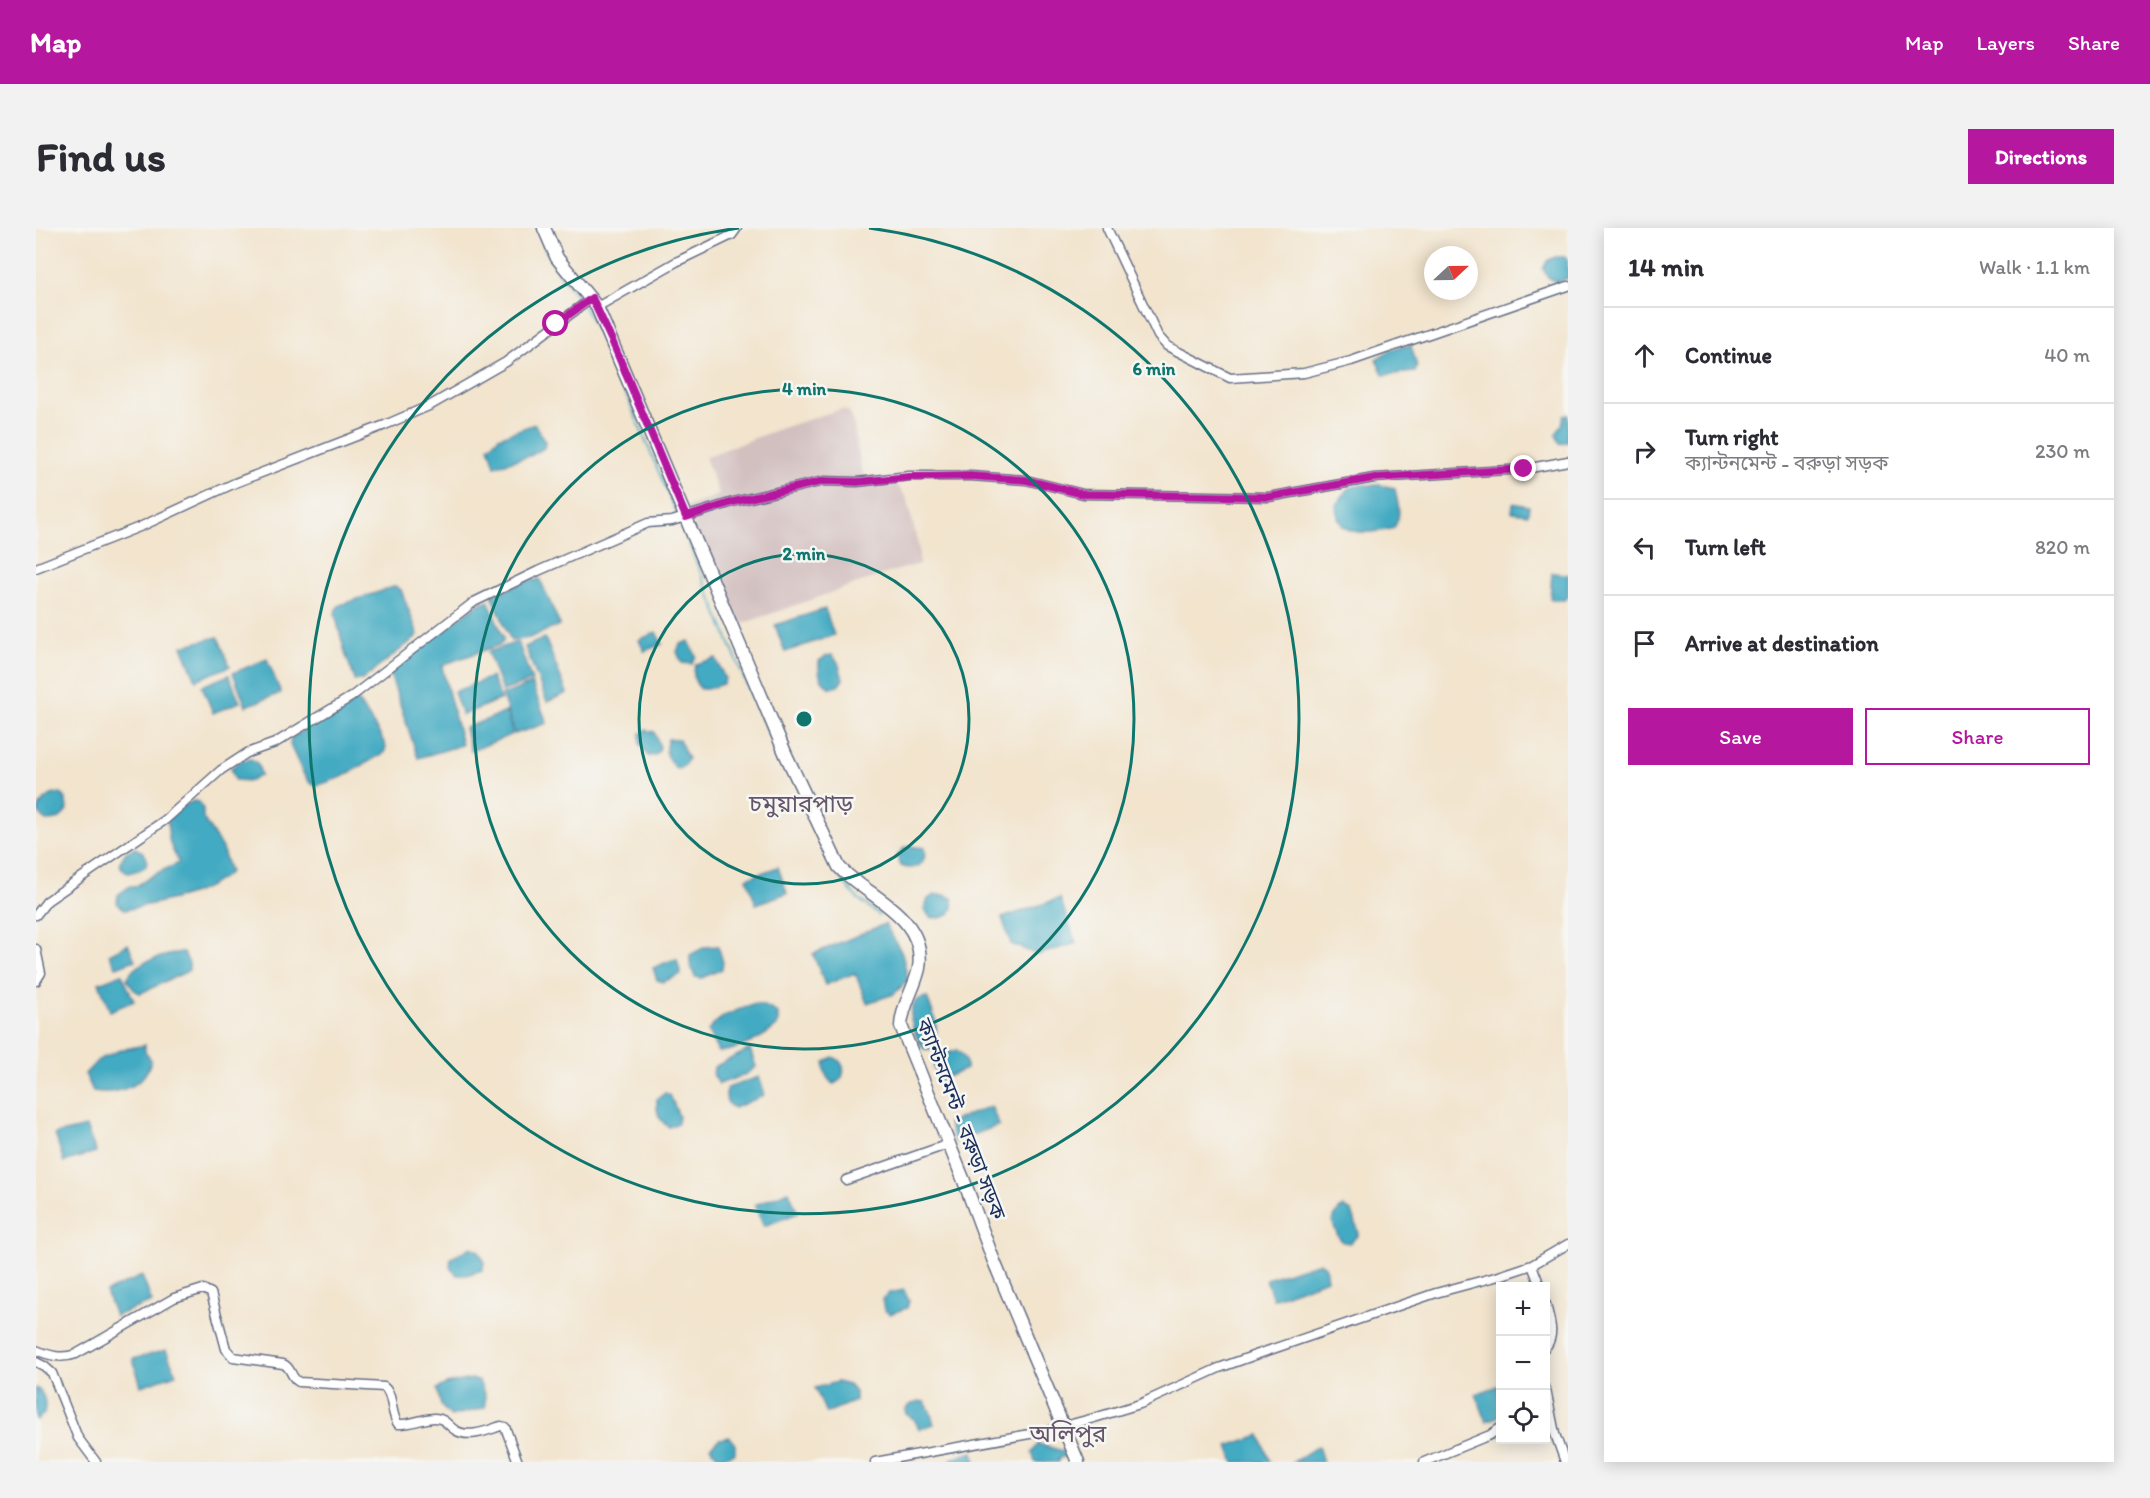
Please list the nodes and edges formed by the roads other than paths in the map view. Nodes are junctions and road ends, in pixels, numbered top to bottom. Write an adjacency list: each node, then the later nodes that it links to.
1 (544, 228): 5 (main road, ক্যান্টনমেন্ট - বরুড়া সড়ক)
2 (737, 228): 5 (street)
3 (1107, 228): 4 (street)
4 (1568, 286)
5 (594, 303): 7 (main road, ক্যান্টনমেন্ট - বরুড়া সড়ক); 8 (street)
6 (1568, 461): 7 (street)
7 (686, 517): 9 (street); 12 (main road, ক্যান্টনমেন্ট - বরুড়া সড়ক)
8 (36, 568)
9 (36, 915)
10 (36, 949): 11 (street)
11 (36, 981)
12 (949, 1144): 13 (street); 22 (main road, ক্যান্টনমেন্ট - বরুড়া সড়ক)
13 (846, 1180)
14 (1568, 1244): 15 (street)
15 (1532, 1265): 16 (street); 22 (street)
16 (1538, 1282)
17 (1550, 1322): 18 (street)
18 (1550, 1341)
19 (36, 1350): 25 (street)
20 (36, 1362): 24 (street)
21 (1550, 1419): 29 (street)
22 (1064, 1426): 26 (street); 27 (main road, ক্যান্টনমেন্ট - বরুড়া সড়ক)
23 (1496, 1431): 28 (street)
24 (96, 1462)
25 (518, 1462)
26 (875, 1462)
27 (1078, 1462)
28 (1424, 1462)
29 (1565, 1462)

